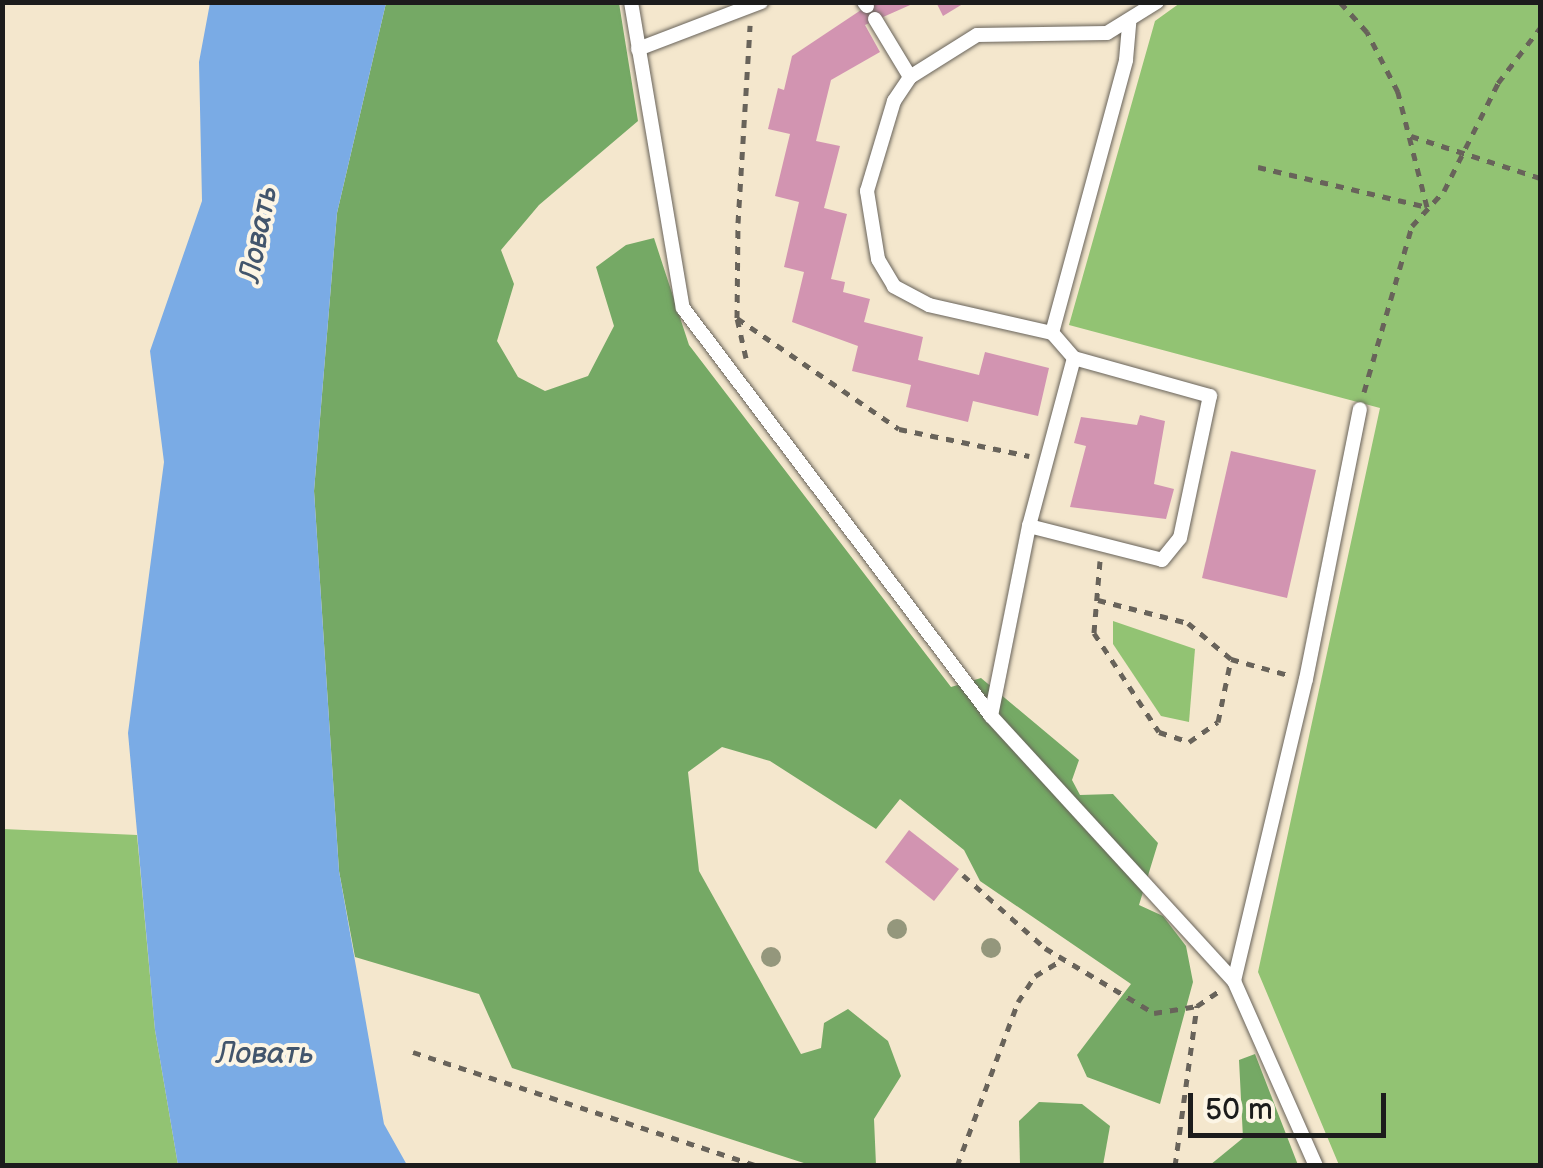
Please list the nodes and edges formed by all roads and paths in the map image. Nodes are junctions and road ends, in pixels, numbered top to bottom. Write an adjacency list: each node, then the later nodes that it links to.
1 (631, 2): 8 (lane)
2 (1157, 2): 6 (lane)
3 (1340, 2): 10 (path)
4 (755, 5): 8 (lane); 15 (path)
5 (869, 9): 9 (lane)
6 (1129, 23): 9 (lane); 16 (lane)
7 (1540, 28): 11 (path)
8 (638, 49): 18 (lane)
9 (910, 77): 16 (lane)
10 (1411, 136): 11 (path); 14 (path)
11 (1460, 150): 13 (path); 14 (path)
12 (1258, 167): 14 (path)
13 (1540, 178)
14 (1426, 207): 19 (path)
15 (737, 318): 18 (path); 20 (path)
16 (1052, 333): 17 (lane)
17 (1074, 358): 20 (lane); 22 (lane)
18 (746, 390): 26 (lane)
19 (1360, 409): 25 (lane)
20 (1047, 460): 21 (lane)
21 (1028, 526): 22 (lane); 26 (lane)
22 (1101, 548): 23 (path)
23 (1096, 599): 24 (path); 24 (path)
24 (1230, 660): 25 (path)
25 (1306, 679): 29 (lane)
26 (991, 716): 29 (lane)
27 (963, 875): 28 (path)
28 (1063, 959): 30 (path); 33 (path)
29 (1234, 981): 30 (path); 35 (lane)
30 (1197, 1006): 34 (path)
31 (413, 1052): 32 (path)
32 (757, 1166)
33 (957, 1166)
34 (1175, 1166)
35 (1316, 1166)

